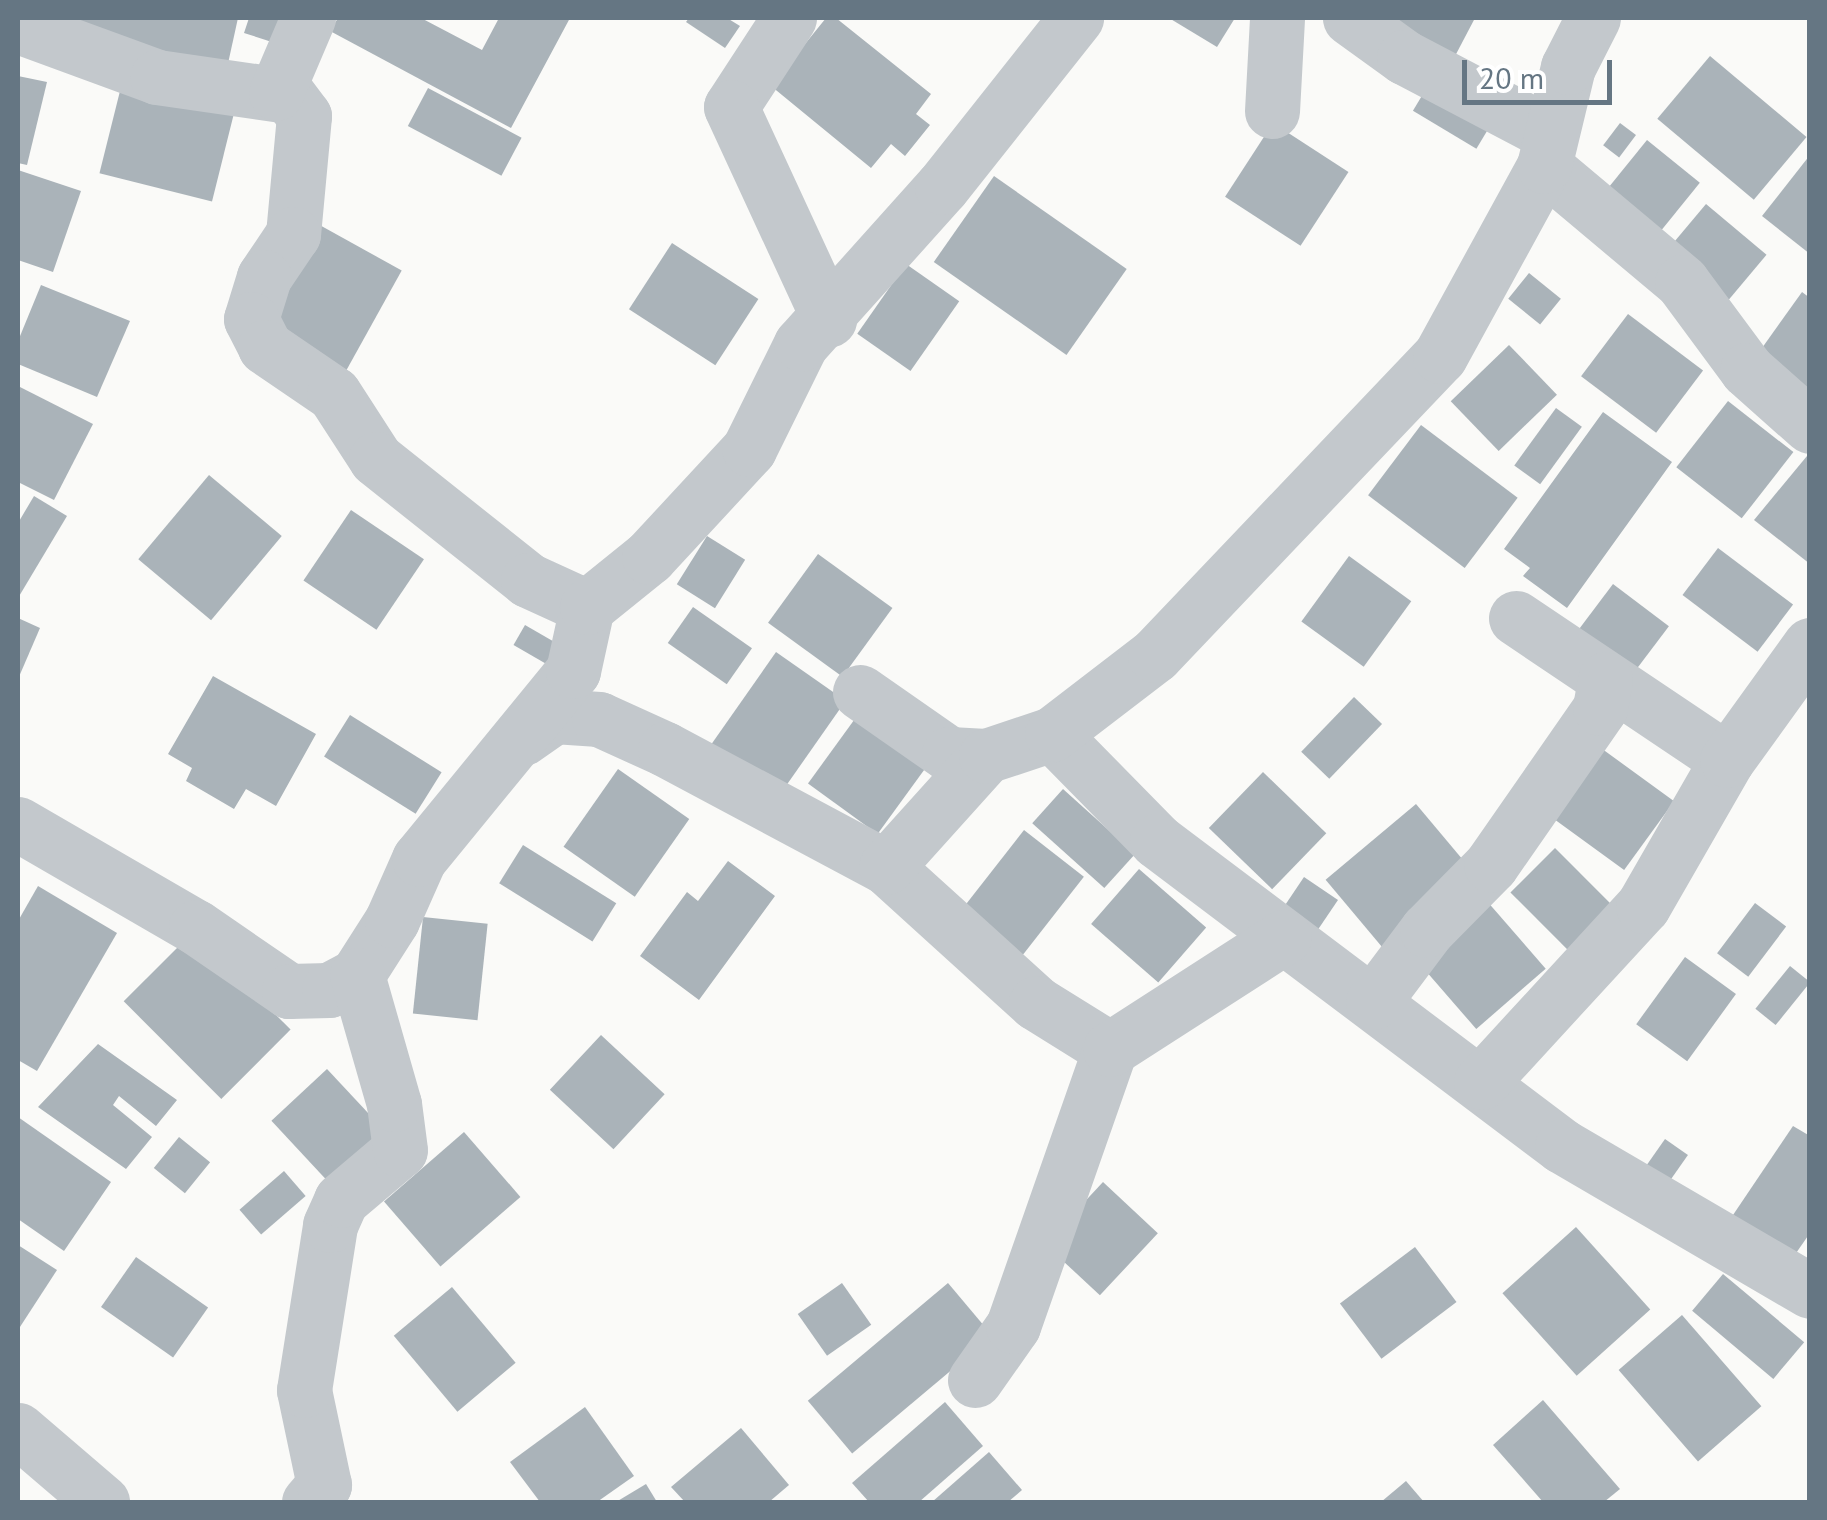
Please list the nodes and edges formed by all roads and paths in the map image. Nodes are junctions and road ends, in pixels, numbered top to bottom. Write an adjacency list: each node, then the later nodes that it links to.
1 (308, 18): 8 (street)
2 (789, 18): 11 (street)
3 (1076, 18): 11 (street)
4 (1277, 18): 9 (street)
5 (1350, 18): 10 (street)
6 (1593, 18): 10 (street)
7 (18, 26): 8 (street)
8 (276, 93): 13 (street)
9 (1272, 111)
10 (1546, 150): 12 (street); 18 (street)
11 (829, 319): 13 (street)
12 (1810, 426)
13 (587, 608): 19 (street)
14 (1516, 618): 16 (street)
15 (1810, 645): 21 (street)
16 (1605, 679): 21 (street); 26 (street)
17 (860, 692): 20 (street)
18 (1052, 734): 20 (street); 24 (street)
19 (524, 738): 23 (street); 25 (street)
20 (986, 756): 23 (street)
21 (1727, 760): 28 (street)
22 (18, 824): 25 (street)
23 (886, 867): 27 (street)
24 (1284, 937): 26 (street); 27 (street)
25 (357, 975): 33 (street)
26 (1374, 1002): 28 (street)
27 (1110, 1049): 30 (street)
28 (1481, 1082): 29 (street)
29 (1810, 1290)
30 (975, 1380)
31 (18, 1430): 32 (street)
32 (102, 1502)
33 (309, 1502)

